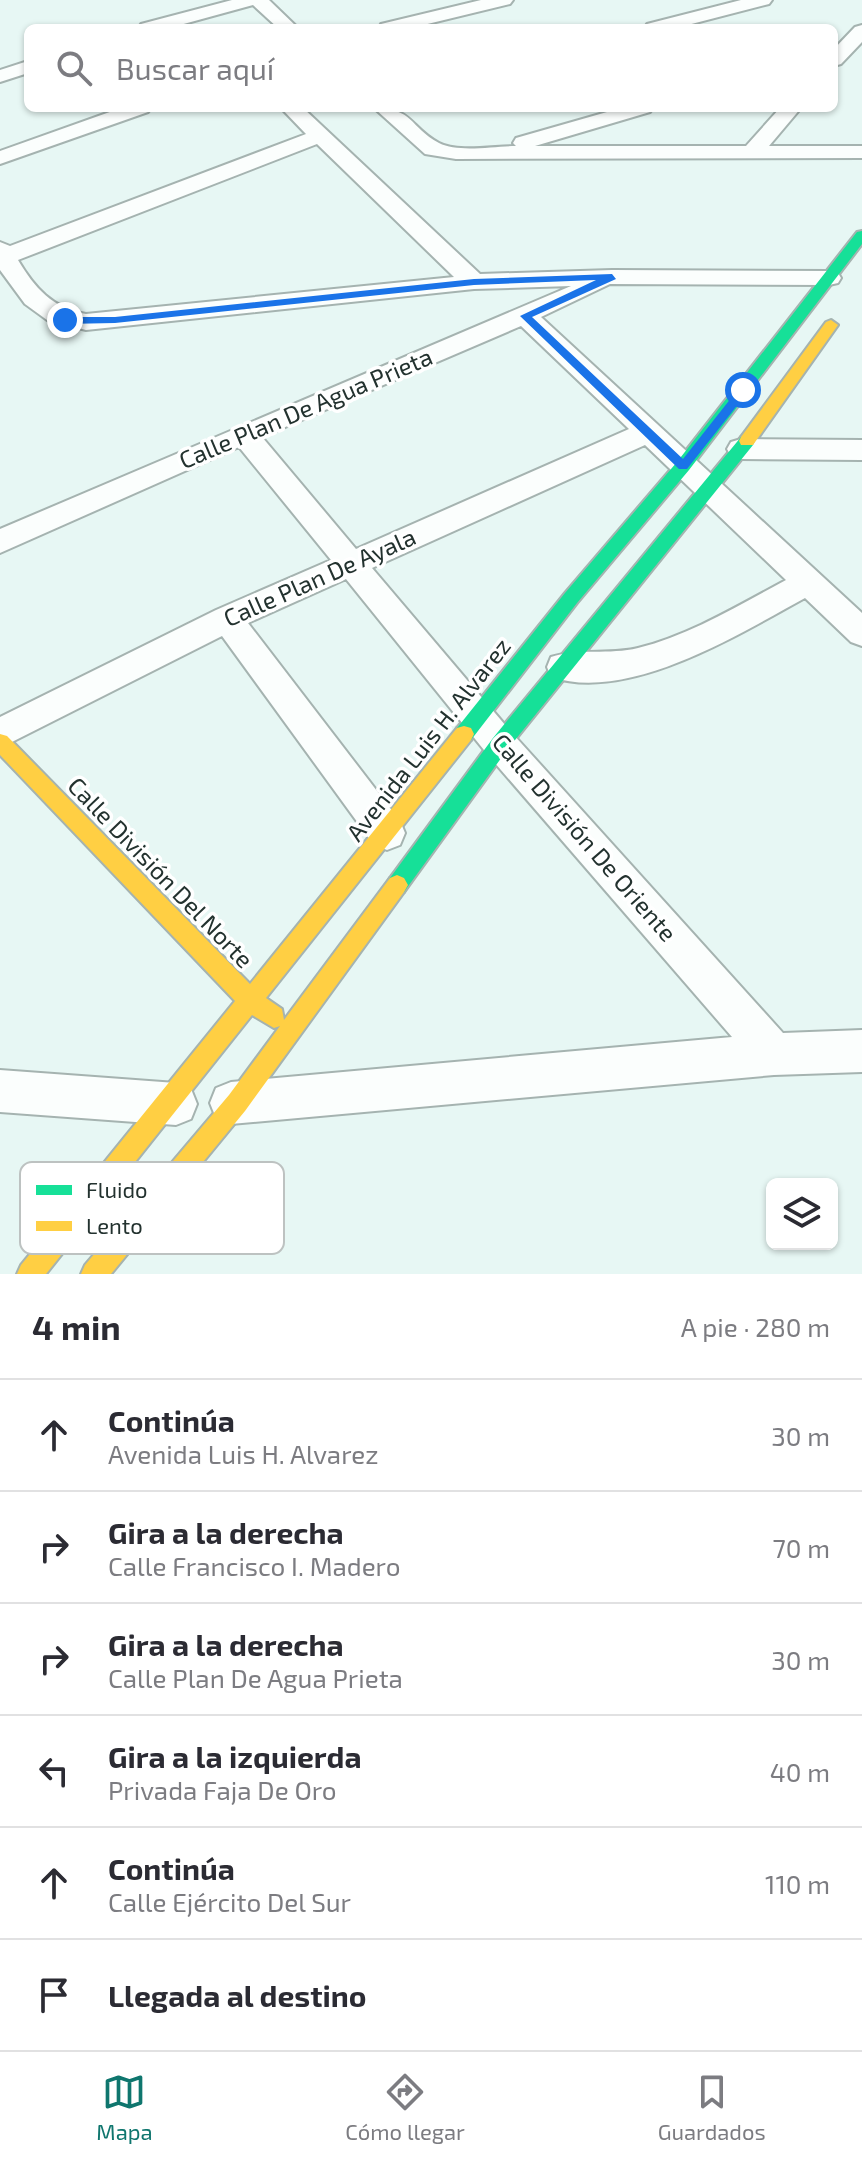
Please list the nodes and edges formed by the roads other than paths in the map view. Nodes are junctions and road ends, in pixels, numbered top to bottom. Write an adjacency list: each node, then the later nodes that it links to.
1 (174, 0): 5 (street)
2 (255, 0): 5 (street); 8 (street)
3 (504, 0): 9 (street)
4 (763, 0): 10 (street)
5 (189, 15): 6 (street); 7 (street)
6 (161, 24)
7 (199, 24)
8 (284, 24)
9 (405, 24)
10 (670, 24)
11 (862, 31): 12 (street)
12 (838, 53)
13 (24, 68): 14 (street)
14 (0, 76)
15 (130, 112): 24 (street)
16 (295, 112): 20 (street)
17 (389, 112): 23 (street)
18 (629, 112): 23 (street)
19 (787, 112): 21 (street)
20 (321, 135): 26 (street); 29 (street)
21 (752, 152): 22 (street); 23 (street)
22 (862, 152)
23 (486, 154)
24 (0, 158)
25 (862, 235): 28 (main road, Avenida Luis H. Alvarez)
26 (2, 253): 29 (street)
27 (612, 277): 28 (street); 29 (street); 31 (street, Calle Plan De Agua Prieta)
28 (829, 278): 36 (main road, Avenida Luis H. Alvarez)
29 (474, 282)
30 (845, 307): 34 (main road)
31 (525, 316): 32 (street); 33 (street, Calle Plan De Agua Prieta)
32 (646, 433): 36 (street); 39 (street, Calle Plan De Ayala)
33 (244, 434): 38 (street, Calle Plan De Agua Prieta); 39 (street, Calle División De Oriente)
34 (741, 449): 35 (street); 37 (main road)
35 (862, 450)
36 (683, 466): 37 (street); 44 (main road, Avenida Luis H. Alvarez)
37 (708, 489): 40 (street); 43 (main road)
38 (0, 542)
39 (352, 562): 41 (street, Calle Plan De Ayala); 44 (street, Calle División De Oriente)
40 (809, 582): 42 (street); 43 (street)
41 (227, 619): 45 (street, Calle Plan De Ayala); 48 (street)
42 (862, 633)
43 (563, 667): 47 (main road)
44 (478, 717): 47 (street, Calle División De Oriente); 48 (main road, Avenida Luis H. Alvarez)
45 (0, 733)
46 (0, 742): 49 (main road, Calle División Del Norte)
47 (500, 744): 50 (main road); 52 (street, Calle División De Oriente)
48 (387, 833): 49 (main road, Avenida Luis H. Alvarez)
49 (250, 1000): 50 (main road, Calle División Del Norte); 55 (main road, Avenida Luis H. Alvarez)
50 (292, 1030): 54 (main road)
51 (862, 1051): 52 (street)
52 (774, 1054): 54 (street)
53 (0, 1091): 55 (street)
54 (237, 1103): 55 (street); 57 (main road)
55 (168, 1104): 56 (main road, Avenida Luis H. Alvarez)
56 (121, 1162)
57 (188, 1162)
58 (46, 1254): 60 (main road, Avenida Luis H. Alvarez)
59 (111, 1254): 61 (main road)
60 (30, 1274)
61 (94, 1274)

